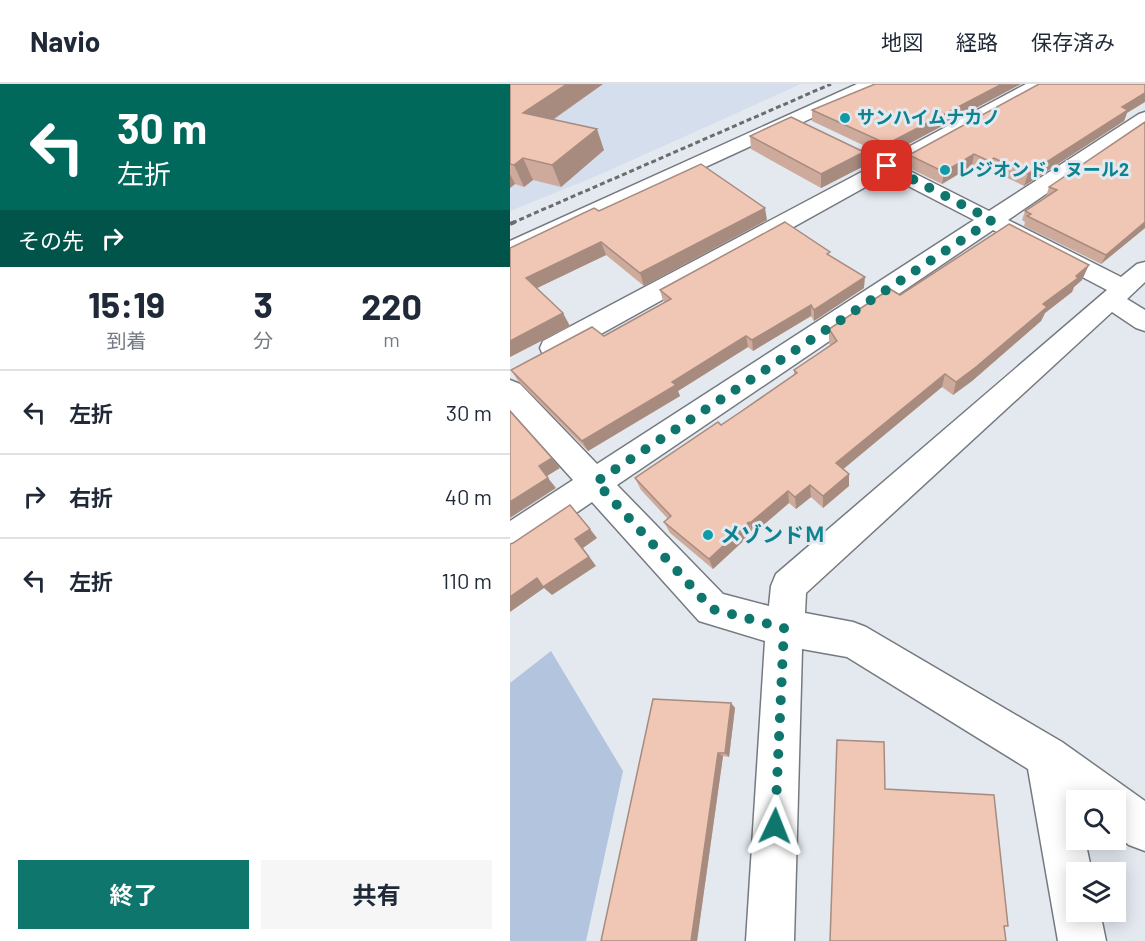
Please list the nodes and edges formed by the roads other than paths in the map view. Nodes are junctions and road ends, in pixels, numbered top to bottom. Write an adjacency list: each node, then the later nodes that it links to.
1 (872, 84): 4 (street)
2 (1039, 84): 7 (street)
3 (1145, 118): 8 (street)
4 (792, 121): 5 (street); 9 (street)
5 (813, 131)
6 (855, 151): 7 (street)
7 (887, 166): 8 (street); 12 (street)
8 (992, 220): 10 (street); 14 (street)
9 (510, 250)
10 (1126, 286): 11 (street); 16 (street)
11 (1145, 322)
12 (530, 360)
13 (510, 392): 14 (street)
14 (596, 482): 15 (street); 16 (street)
15 (510, 539)
16 (784, 628): 17 (street); 21 (street)
17 (1047, 757): 18 (street); 22 (street)
18 (1093, 790)
19 (1126, 814): 20 (street)
20 (1145, 828)
21 (771, 941)
22 (1082, 941)

